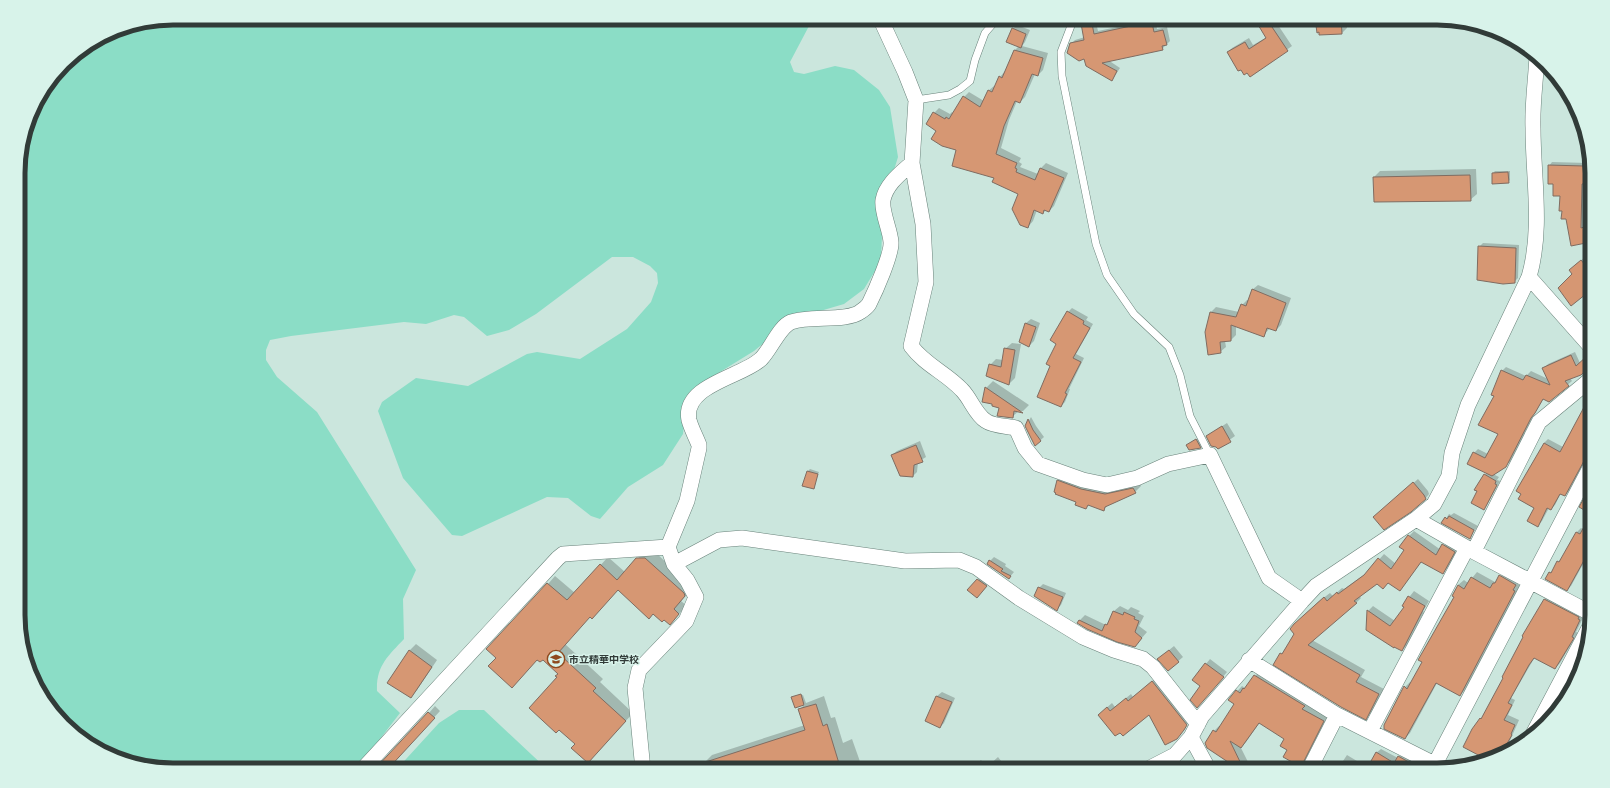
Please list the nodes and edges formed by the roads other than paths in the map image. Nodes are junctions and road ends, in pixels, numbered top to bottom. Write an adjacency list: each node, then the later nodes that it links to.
1 (883, 25): 5 (street)
2 (992, 25): 5 (lane)
3 (1071, 25): 10 (lane)
4 (1537, 63): 7 (street)
5 (916, 100): 6 (street)
6 (912, 163): 10 (street); 13 (street)
7 (1529, 277): 8 (street); 12 (street)
8 (1585, 340)
9 (1585, 384): 14 (street)
10 (1210, 455): 17 (street)
11 (1585, 478): 16 (street)
12 (1416, 519): 14 (street); 17 (street)
13 (668, 547): 15 (street); 25 (street)
14 (1470, 550): 16 (street); 24 (street)
15 (674, 564): 23 (street); 26 (street)
16 (1531, 582): 18 (street); 31 (street)
17 (1302, 601): 20 (street)
18 (1585, 610)
19 (1583, 639): 22 (street)
20 (1249, 660): 21 (street); 23 (street)
21 (1337, 715): 24 (street); 29 (street)
22 (1539, 722)
23 (1195, 731): 27 (street); 28 (street)
24 (1370, 731): 30 (street)
25 (368, 763)
26 (642, 763)
27 (1160, 763)
28 (1207, 763)
29 (1313, 763)
30 (1433, 763)
31 (1443, 763)

